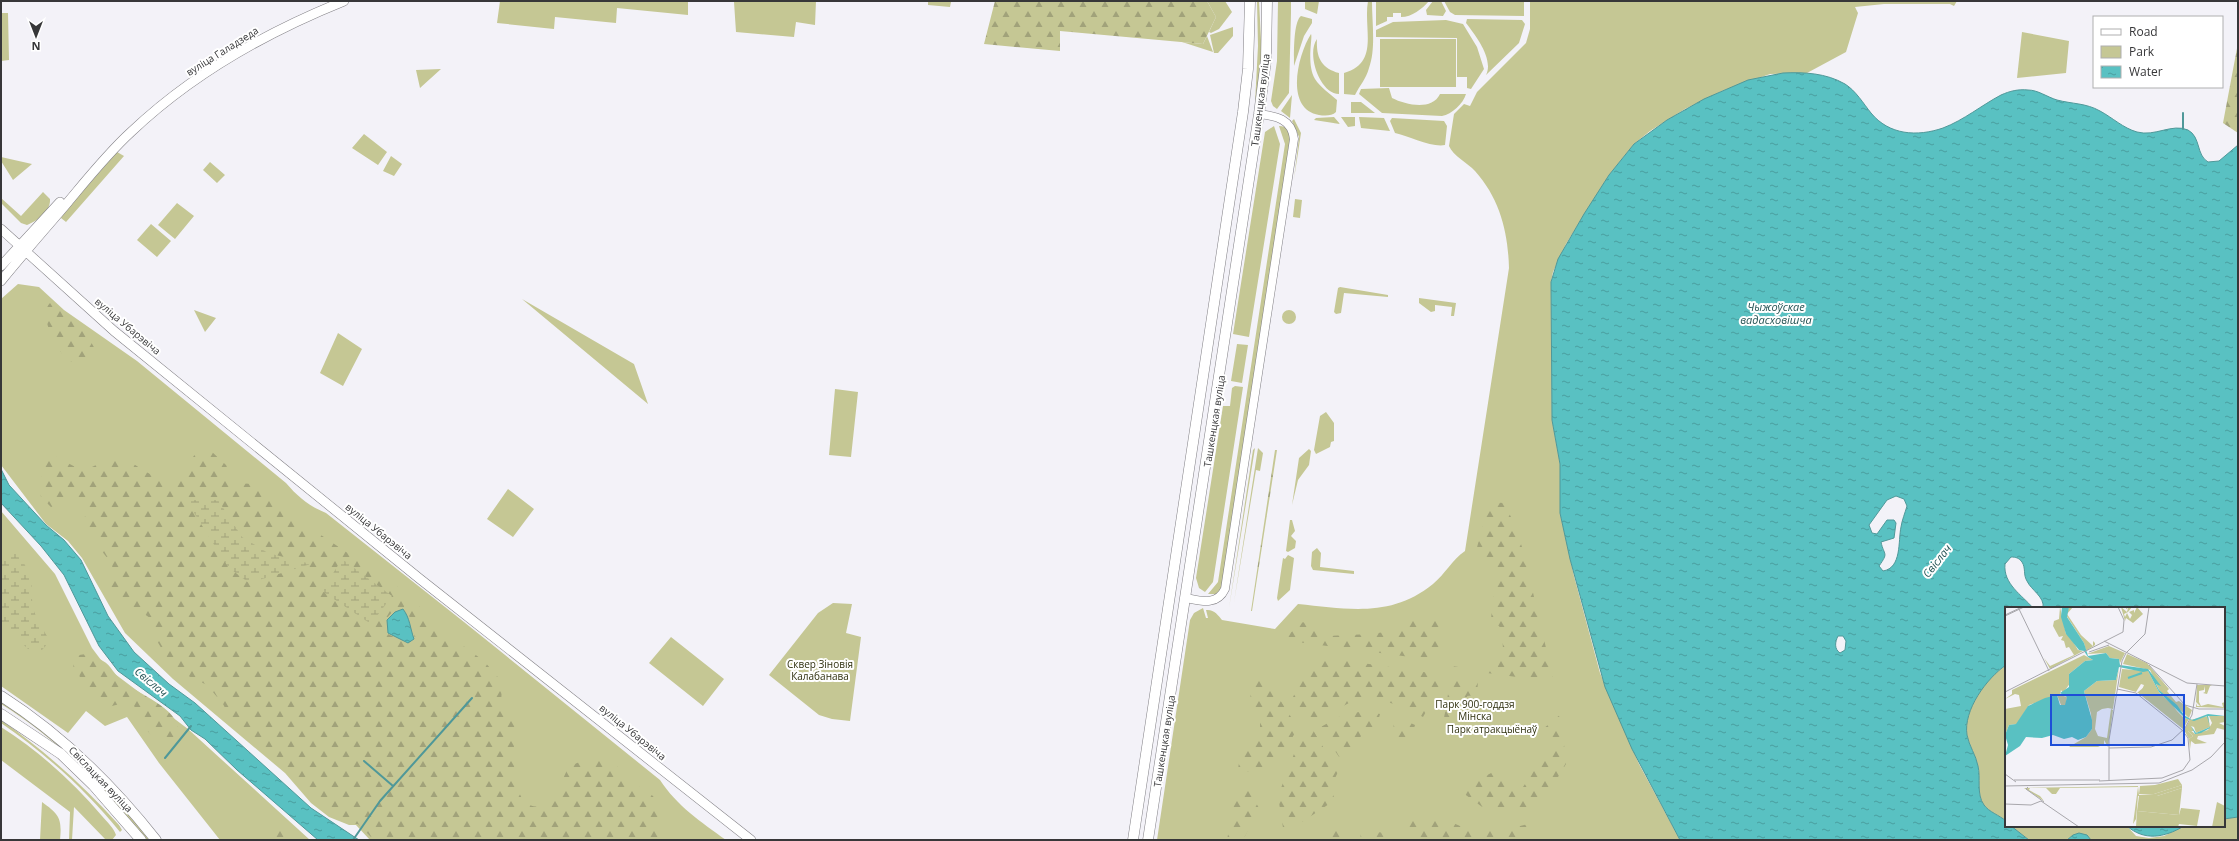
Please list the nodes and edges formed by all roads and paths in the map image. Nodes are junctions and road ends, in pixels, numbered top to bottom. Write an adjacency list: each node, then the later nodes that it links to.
1 (344, 1): 7 (main road, вуліца Галадзеда)
2 (1250, 1): 4 (main road, Ташкенцкая вуліца)
3 (1267, 1): 5 (main road, Ташкенцкая вуліца)
4 (1243, 112): 5 (main road); 10 (main road, Ташкенцкая вуліца)
5 (1259, 114): 11 (main road, Ташкенцкая вуліца); 11 (street)
6 (1, 229): 7 (main road, вуліца Убарэвіча)
7 (22, 249): 8 (main road, вуліца Галадзеда); 9 (main road, вуліца Галадзеда); 16 (main road, вуліца Убарэвіча)
8 (1, 266)
9 (1, 280)
10 (1170, 595): 11 (main road); 17 (main road, Ташкенцкая вуліца)
11 (1186, 598): 18 (main road, Ташкенцкая вуліца)
12 (1, 696): 15 (main road, Свіслацкая вуліца)
13 (1, 714): 14 (main road, Свіслацкая вуліца)
14 (141, 840)
15 (156, 840)
16 (751, 840)
17 (1133, 840)
18 (1148, 840)

